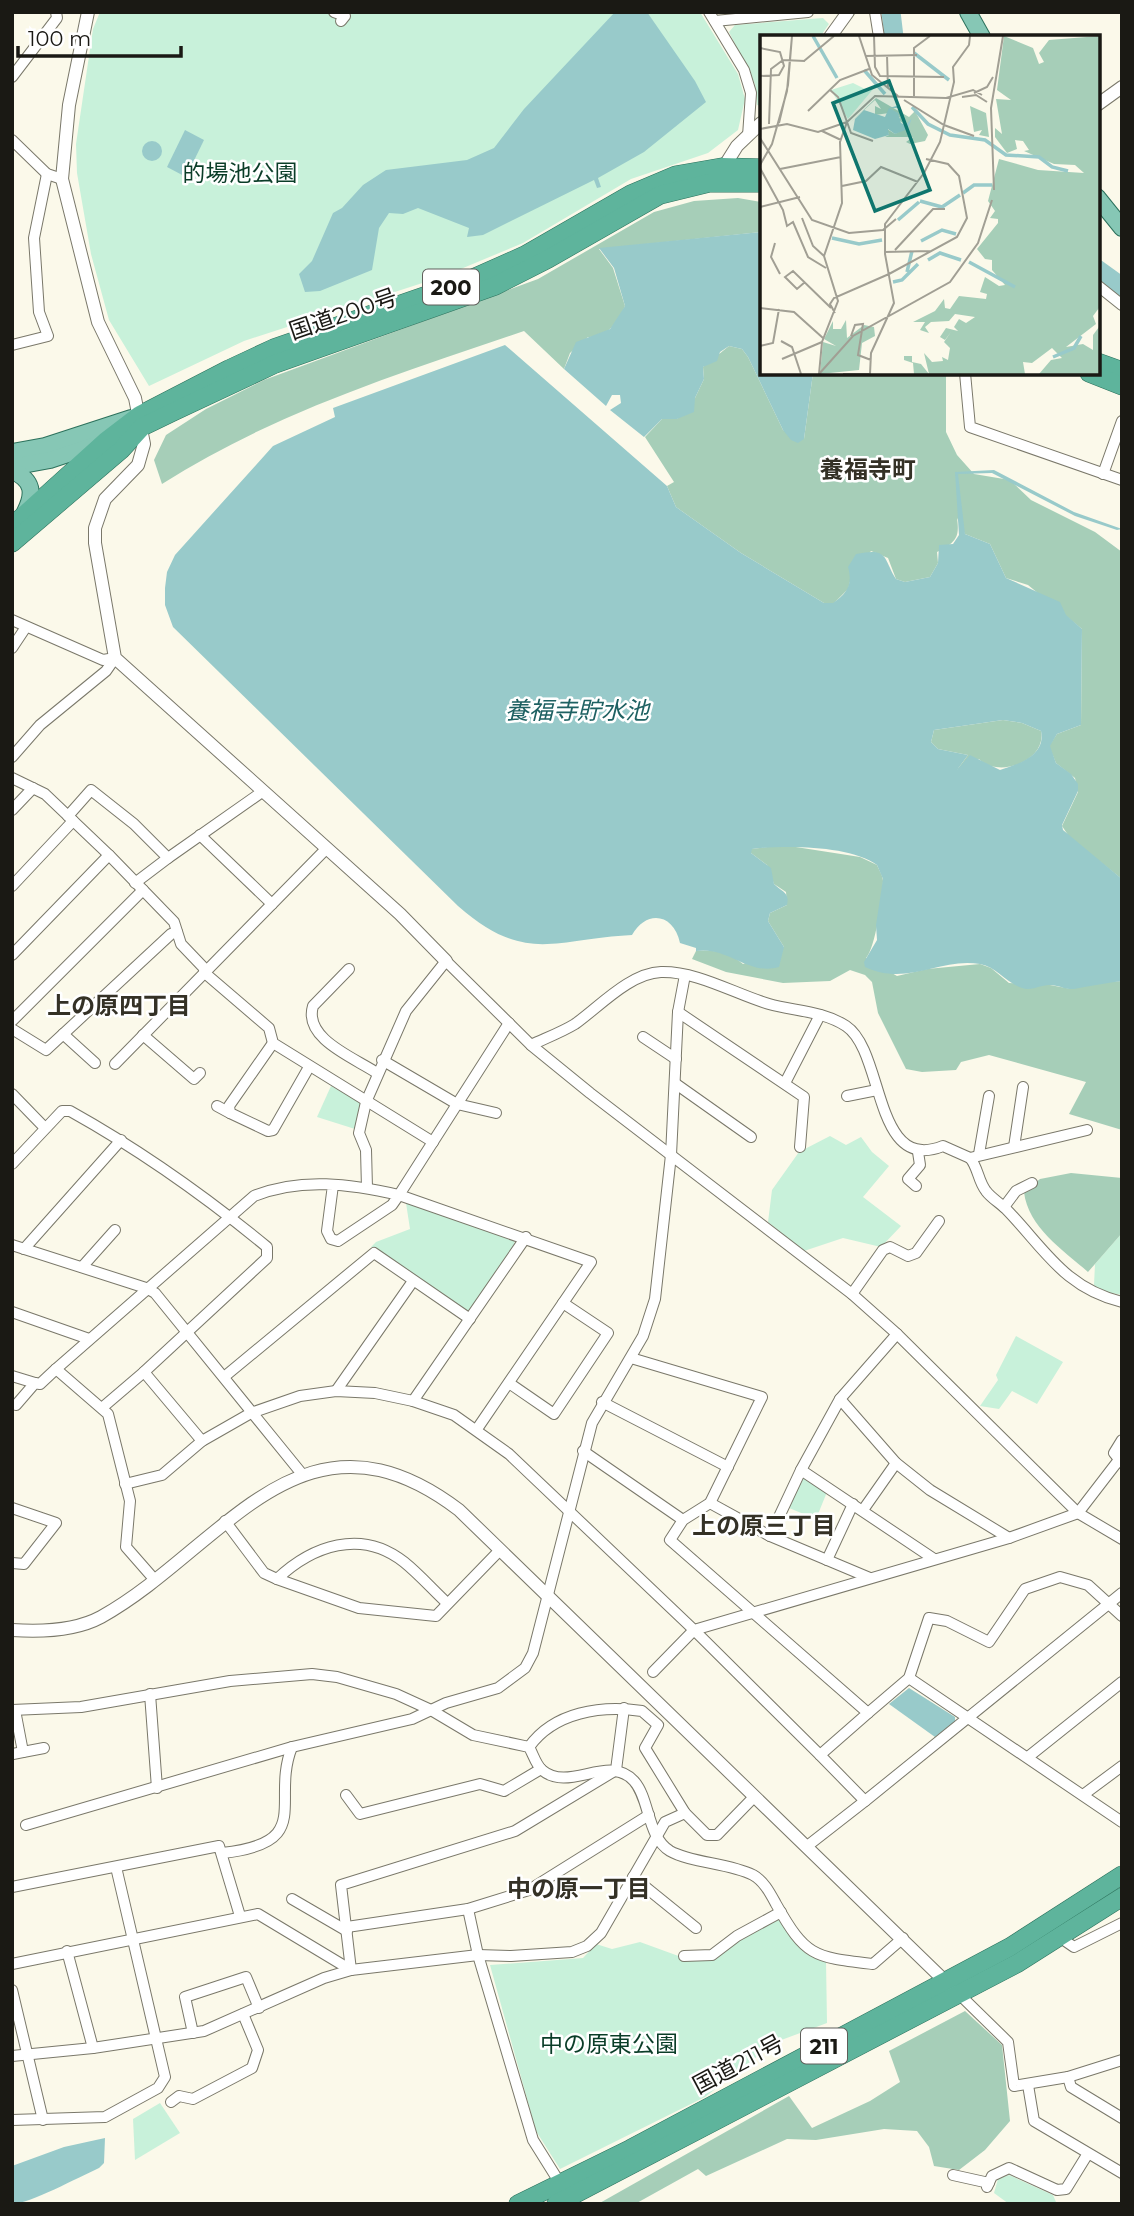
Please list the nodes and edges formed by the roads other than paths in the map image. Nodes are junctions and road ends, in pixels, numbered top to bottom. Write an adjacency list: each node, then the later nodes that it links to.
1 (56, 12): 12 (street)
2 (88, 12): 21 (street)
3 (808, 12): 7 (street)
4 (848, 12): 9 (street)
5 (875, 12): 10 (street)
6 (968, 12): 11 (main road)
7 (766, 14): 8 (street)
8 (712, 17): 16 (street)
9 (831, 35)
10 (879, 35)
11 (981, 35)
12 (12, 78)
13 (1122, 87): 14 (street)
14 (1099, 104)
15 (760, 124): 16 (street)
16 (748, 136): 20 (street)
17 (12, 141): 19 (street)
18 (760, 167): 20 (highway, 国道200号 / 200)
19 (47, 174): 21 (street); 27 (street)
20 (723, 174): 22 (highway, 国道200号 / 200); 33 (highway, 国道200号 / 200)
21 (62, 179): 33 (street)
22 (760, 183)
23 (1099, 199): 24 (main road)
24 (1122, 228)
25 (1099, 287): 26 (street)
26 (1122, 305)
27 (12, 345)
28 (1099, 363): 29 (highway)
29 (1122, 371)
30 (965, 374): 38 (street)
31 (1092, 374): 32 (highway)
32 (1122, 386)
33 (141, 421): 35 (highway, 国道200号 / 200); 36 (main road); 42 (highway, 国道200号 / 200); 46 (street)
34 (1122, 421): 38 (street)
35 (106, 441): 37 (main road); 40 (highway, 国道200号 / 200)
36 (12, 452)
37 (12, 469): 40 (main road)
38 (1103, 474): 39 (street)
39 (1122, 480)
40 (25, 512): 41 (highway, 国道200号 / 200)
41 (12, 526)
42 (12, 543)
43 (12, 621): 44 (street)
44 (26, 627): 45 (street); 46 (street)
45 (12, 649)
46 (115, 659): 47 (street); 50 (street)
47 (12, 757)
48 (12, 778): 49 (street)
49 (33, 788): 51 (street); 52 (street)
50 (262, 792): 53 (street); 54 (street)
51 (12, 810)
52 (70, 818): 55 (street); 56 (street); 57 (street)
53 (200, 835): 56 (street); 59 (street)
54 (327, 848): 59 (street); 62 (street)
55 (109, 855): 58 (street); 61 (street)
56 (168, 858): 58 (street)
57 (12, 886)
58 (139, 887): 60 (street); 68 (street)
59 (272, 904): 64 (street)
60 (177, 932): 64 (street); 71 (street)
61 (12, 955)
62 (446, 961): 69 (street); 77 (street)
63 (349, 969): 81 (street)
64 (206, 974): 72 (street); 74 (street)
65 (685, 975): 66 (street); 67 (street); 75 (street)
66 (678, 1012): 76 (street); 83 (street)
67 (820, 1015): 83 (street); 86 (street)
68 (12, 1021)
69 (509, 1023): 75 (street); 91 (street)
70 (12, 1029): 71 (street)
71 (63, 1034): 78 (street)
72 (144, 1035): 79 (street); 82 (street)
73 (643, 1037): 76 (street)
74 (273, 1043): 80 (street); 93 (street)
75 (531, 1045): 103 (street)
76 (676, 1059): 84 (street)
77 (382, 1060): 81 (street); 91 (street)
78 (96, 1063)
79 (115, 1064)
80 (309, 1067): 90 (street); 93 (street)
81 (377, 1073): 90 (street)
82 (195, 1079)
83 (785, 1083): 100 (street)
84 (676, 1084): 97 (street); 103 (street)
85 (1023, 1087): 101 (street)
86 (877, 1090): 88 (street); 102 (street)
87 (12, 1094): 95 (street)
88 (847, 1097)
89 (989, 1097): 104 (street)
90 (366, 1102): 99 (street); 109 (street)
91 (457, 1104): 94 (street); 99 (street)
92 (217, 1106): 93 (street)
93 (230, 1113)
94 (496, 1113)
95 (45, 1128): 98 (street); 105 (street)
96 (1087, 1130): 101 (street)
97 (751, 1137)
98 (121, 1140): 112 (street); 117 (street)
99 (433, 1142): 110 (street)
100 (800, 1147)
101 (1014, 1147): 104 (street)
102 (918, 1152): 104 (street); 108 (street)
103 (671, 1155): 121 (street); 129 (street)
104 (974, 1156): 111 (street)
105 (12, 1164)
106 (1032, 1183): 111 (street)
107 (333, 1185): 109 (street); 110 (street); 112 (street)
108 (916, 1186)
109 (367, 1188): 110 (street)
110 (399, 1195): 115 (street)
111 (1004, 1207): 122 (street)
112 (230, 1217): 120 (street); 126 (street)
113 (939, 1221): 121 (street)
114 (115, 1230): 118 (street)
115 (526, 1237): 123 (street); 125 (street)
116 (12, 1245): 117 (street)
117 (24, 1249): 118 (street)
118 (82, 1267): 120 (street)
119 (414, 1281): 125 (street); 133 (street); 136 (street)
120 (146, 1287): 126 (street); 128 (street)
121 (852, 1294): 127 (street)
122 (1122, 1302)
123 (563, 1303): 135 (street); 135 (street)
124 (12, 1312): 128 (street)
125 (470, 1319): 138 (street)
126 (185, 1332): 131 (street); 133 (street)
127 (897, 1334): 137 (street); 158 (street)
128 (89, 1339): 130 (street)
129 (631, 1358): 139 (street); 149 (street)
130 (57, 1369): 134 (street); 141 (street)
131 (144, 1372): 141 (street); 145 (street)
132 (12, 1376): 134 (street)
133 (224, 1377): 142 (street)
134 (35, 1383): 140 (street)
135 (509, 1384): 143 (street)
136 (336, 1391): 138 (street); 142 (street)
137 (840, 1399): 148 (street); 150 (street)
138 (414, 1401): 143 (street)
139 (602, 1402): 146 (street); 149 (street)
140 (16, 1405)
141 (103, 1407): 152 (street)
142 (251, 1413): 145 (street); 151 (street)
143 (477, 1429): 156 (street)
144 (1122, 1440): 147 (street)
145 (202, 1441): 152 (street)
146 (583, 1451): 156 (street); 159 (street)
147 (1120, 1462): 158 (street)
148 (896, 1463): 157 (street); 162 (street)
149 (728, 1466): 153 (street)
150 (801, 1470): 154 (street); 161 (street)
151 (302, 1475): 160 (street); 164 (street)
152 (125, 1484): 168 (street)
153 (710, 1503): 159 (street); 161 (street)
154 (852, 1504): 157 (street); 166 (street)
155 (12, 1508): 167 (street)
156 (569, 1510): 172 (street); 178 (street)
157 (863, 1510): 165 (street)
158 (1078, 1513): 162 (street); 163 (street)
159 (682, 1520): 175 (street)
160 (225, 1521): 168 (street); 170 (street)
161 (770, 1536): 166 (street)
162 (1009, 1538): 165 (street)
163 (1122, 1539)
164 (500, 1550): 172 (street); 173 (street)
165 (934, 1559): 169 (street)
166 (827, 1560): 169 (street)
167 (12, 1563)
168 (154, 1578): 177 (street)
169 (870, 1578): 175 (street)
170 (277, 1579): 173 (street); 173 (street)
171 (1122, 1593): 174 (street)
172 (548, 1597): 185 (street); 200 (street)
173 (447, 1603)
174 (1109, 1606): 176 (street); 180 (street); 187 (street)
175 (754, 1611): 178 (street); 186 (street)
176 (1122, 1616)
177 (12, 1630)
178 (694, 1630): 179 (street); 192 (street)
179 (653, 1672)
180 (909, 1678): 186 (street); 187 (street)
181 (1122, 1682): 193 (street)
182 (150, 1694): 184 (street); 185 (street); 197 (street)
183 (624, 1709): 189 (street); 196 (street); 202 (street)
184 (14, 1710): 191 (street)
185 (431, 1710): 188 (street); 189 (street)
186 (868, 1713): 192 (street)
187 (970, 1717): 193 (street); 201 (street)
188 (292, 1747): 197 (street); 208 (street)
189 (529, 1747): 195 (street)
190 (44, 1748): 191 (street)
191 (18, 1753)
192 (820, 1755): 201 (street)
193 (1028, 1757): 199 (street)
194 (1122, 1766): 199 (street)
195 (541, 1769): 196 (street); 198 (street)
196 (616, 1770): 203 (street); 220 (street)
197 (157, 1788): 205 (street)
198 (346, 1795)
199 (1083, 1795): 204 (street)
200 (754, 1797): 202 (street); 207 (street)
201 (865, 1801): 207 (street)
202 (685, 1813): 206 (street)
203 (649, 1815): 206 (street); 215 (street)
204 (1122, 1822)
205 (26, 1825)
206 (657, 1835): 211 (street); 216 (street)
207 (806, 1847): 222 (street)
208 (222, 1853): 209 (street); 217 (street)
209 (116, 1867): 212 (street); 221 (street)
210 (1122, 1875): 229 (highway, 国道211号 / 211)
211 (633, 1877): 219 (street); 225 (street)
212 (12, 1888)
213 (1122, 1897): 223 (highway, 国道211号 / 211)
214 (292, 1899): 220 (street)
215 (468, 1909): 220 (street); 225 (street)
216 (781, 1912): 222 (street); 226 (street)
217 (240, 1916): 221 (street); 228 (street)
218 (1122, 1923): 223 (street)
219 (696, 1928)
220 (347, 1929): 228 (street)
221 (132, 1938): 224 (street); 235 (street)
222 (903, 1938): 229 (street)
223 (1061, 1938): 231 (highway, 国道211号 / 211)
224 (67, 1951): 227 (street); 236 (street)
225 (478, 1955): 228 (street); 249 (street)
226 (684, 1956)
227 (12, 1964)
228 (351, 1970): 232 (street)
229 (946, 1981): 231 (street); 249 (highway, 国道211号 / 211)
230 (12, 1990): 238 (street)
231 (960, 1995): 241 (street); 249 (highway, 国道211号 / 211)
232 (259, 2008): 233 (street); 234 (street)
233 (243, 2014): 234 (street); 242 (street)
234 (193, 2033): 235 (street)
235 (156, 2039): 236 (street); 245 (street)
236 (93, 2048): 238 (street)
237 (12, 2056): 238 (street)
238 (28, 2057): 245 (street)
239 (1122, 2060): 240 (street)
240 (1068, 2077): 241 (street); 243 (street)
241 (1028, 2085): 246 (street)
242 (171, 2102)
243 (1122, 2118)
244 (12, 2120): 245 (street)
245 (43, 2120)
246 (1087, 2155): 247 (street); 248 (street)
247 (1122, 2173)
248 (953, 2175)
249 (561, 2194): 250 (highway, 国道211号 / 211)
250 (518, 2204)

